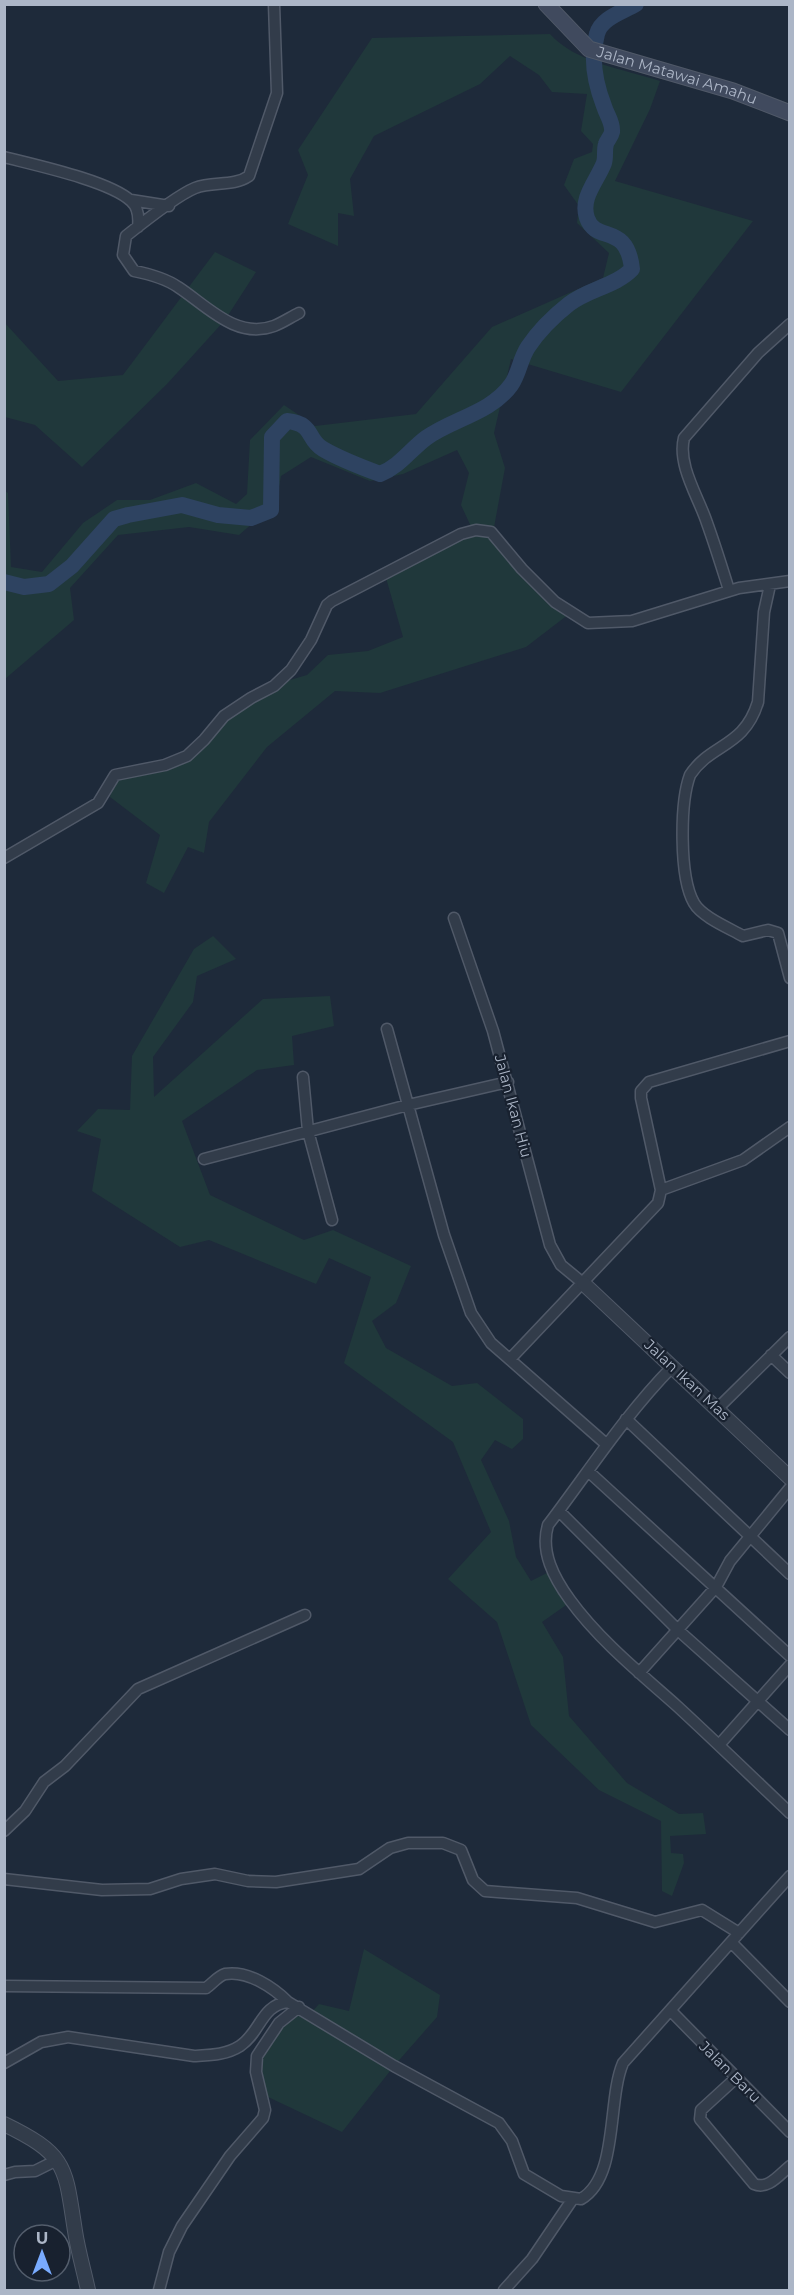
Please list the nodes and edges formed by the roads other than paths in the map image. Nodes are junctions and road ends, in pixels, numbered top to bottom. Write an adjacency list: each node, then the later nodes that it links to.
1 (274, 4): 6 (street)
2 (546, 4): 3 (main road, Jalan Matawai Amahu)
3 (789, 113)
4 (4, 157): 5 (street)
5 (131, 200): 6 (street); 7 (street)
6 (169, 206): 7 (street)
7 (138, 226): 8 (street)
8 (299, 313)
9 (789, 324): 12 (street)
10 (789, 581): 11 (street)
11 (770, 585): 12 (street); 15 (street)
12 (729, 590): 13 (street)
13 (7, 855)
14 (454, 918): 19 (street, Jalan Ikan Hiu)
15 (789, 978)
16 (387, 1029): 20 (street)
17 (789, 1041): 24 (street)
18 (303, 1077): 22 (street)
19 (508, 1082): 20 (street); 26 (street, Jalan Ikan Hiu)
20 (408, 1105): 22 (street); 29 (street)
21 (789, 1127): 24 (street)
22 (308, 1131): 23 (street); 25 (street)
23 (204, 1159)
24 (661, 1190): 26 (street)
25 (332, 1220)
26 (584, 1284): 29 (street); 30 (street, Jalan Ikan Mas)
27 (789, 1337): 28 (street)
28 (771, 1355): 31 (street); 32 (street)
29 (511, 1358): 34 (street)
30 (672, 1367): 32 (street, Jalan Ikan Mas); 33 (street)
31 (789, 1373)
32 (718, 1408): 36 (street, Jalan Ikan Mas)
33 (626, 1419): 34 (street); 39 (street)
34 (606, 1444): 35 (street)
35 (588, 1471): 38 (street); 41 (street)
36 (789, 1478)
37 (789, 1488): 39 (street)
38 (559, 1511): 43 (street); 46 (street)
39 (750, 1537): 40 (street); 41 (street)
40 (789, 1574)
41 (716, 1587): 43 (street); 44 (street)
42 (305, 1615): 51 (street)
43 (679, 1630): 46 (street); 47 (street)
44 (789, 1656)
45 (789, 1665): 47 (street)
46 (639, 1673): 49 (street)
47 (757, 1701): 48 (street); 49 (street)
48 (789, 1730)
49 (719, 1745): 50 (street)
50 (789, 1813)
51 (4, 1831)
52 (789, 1876): 54 (street)
53 (4, 1879): 54 (street)
54 (736, 1938): 56 (street); 58 (street)
55 (4, 1986): 57 (street)
56 (789, 2002)
57 (293, 2005): 59 (street); 66 (street); 68 (street)
58 (671, 2011): 60 (street, Jalan Baru); 66 (street)
59 (4, 2063)
60 (736, 2078): 62 (street, Jalan Baru); 64 (street)
61 (4, 2124): 63 (street)
62 (789, 2132)
63 (57, 2160): 65 (street); 67 (street)
64 (789, 2166)
65 (4, 2175)
66 (572, 2200): 69 (street)
67 (88, 2290)
68 (159, 2290)
69 (504, 2290)

